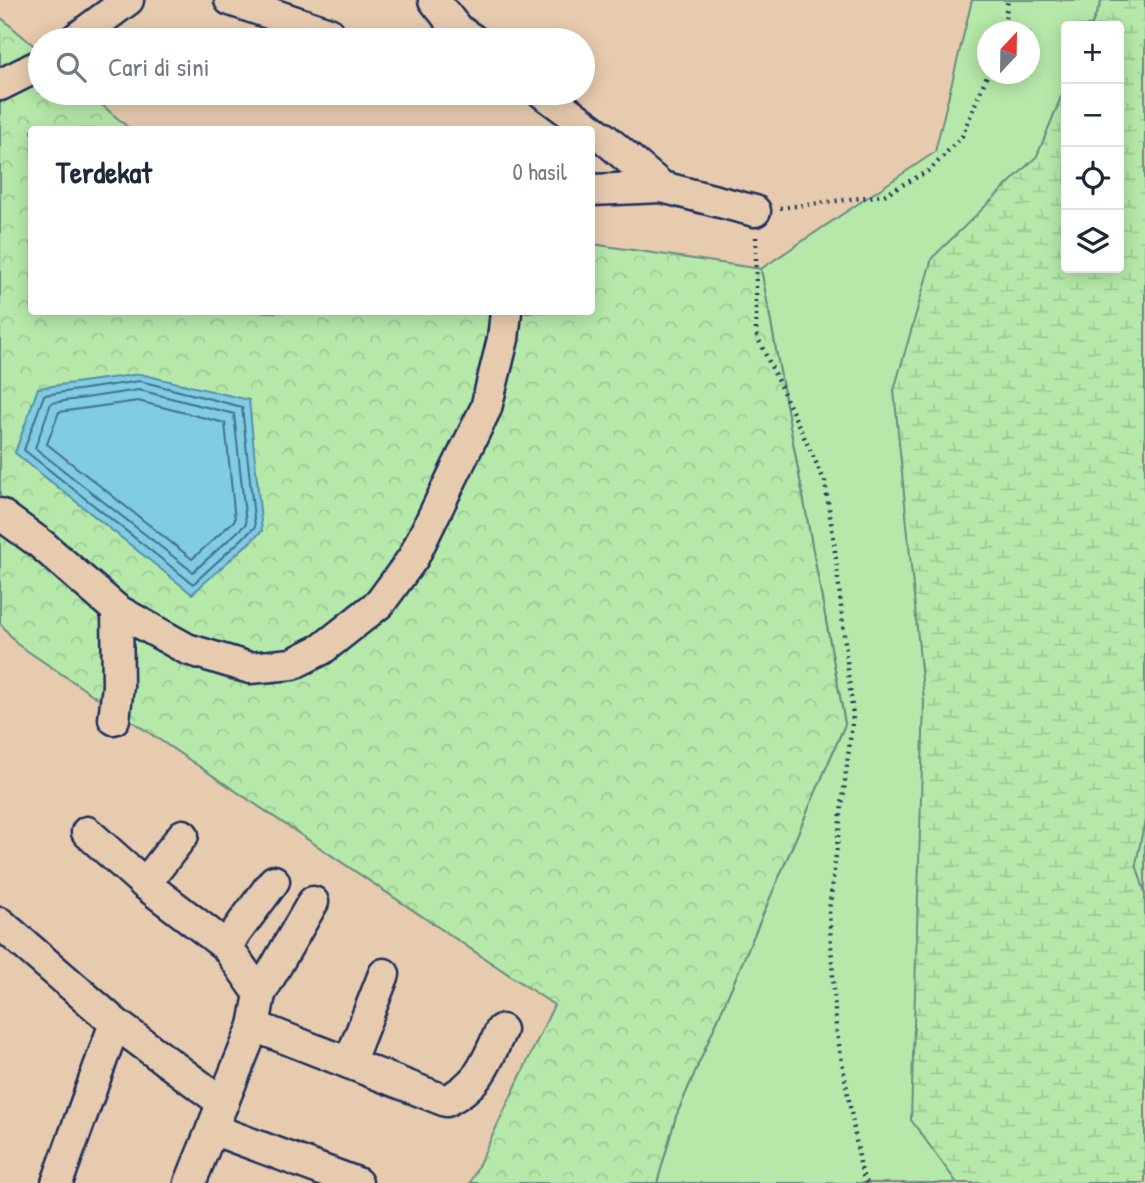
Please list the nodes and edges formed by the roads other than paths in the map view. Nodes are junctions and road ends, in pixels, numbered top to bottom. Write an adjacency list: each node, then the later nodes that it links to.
1 (128, 0): 4 (street)
2 (230, 0): 5 (street)
3 (434, 0): 6 (street)
4 (90, 28)
5 (315, 28)
6 (456, 28)
7 (28, 71): 8 (street)
8 (0, 85)
9 (559, 105): 10 (street)
10 (588, 126)
11 (595, 131): 12 (street)
12 (662, 187): 13 (street); 14 (street)
13 (595, 190)
14 (755, 211)
15 (506, 315): 17 (street)
16 (0, 514): 17 (street)
17 (117, 610): 18 (street)
18 (114, 719)
19 (87, 832): 22 (street)
20 (183, 835): 22 (street)
21 (274, 881): 25 (street)
22 (145, 884): 25 (street)
23 (313, 902): 27 (street)
24 (0, 923): 28 (street)
25 (226, 946): 27 (street)
26 (384, 974): 31 (street)
27 (260, 994): 29 (street)
28 (115, 1023): 32 (street); 33 (street)
29 (254, 1026): 31 (street); 32 (street)
30 (501, 1030): 31 (street)
31 (349, 1063)
32 (217, 1116): 34 (street); 35 (street)
33 (57, 1183)
34 (190, 1183)
35 (357, 1183)

